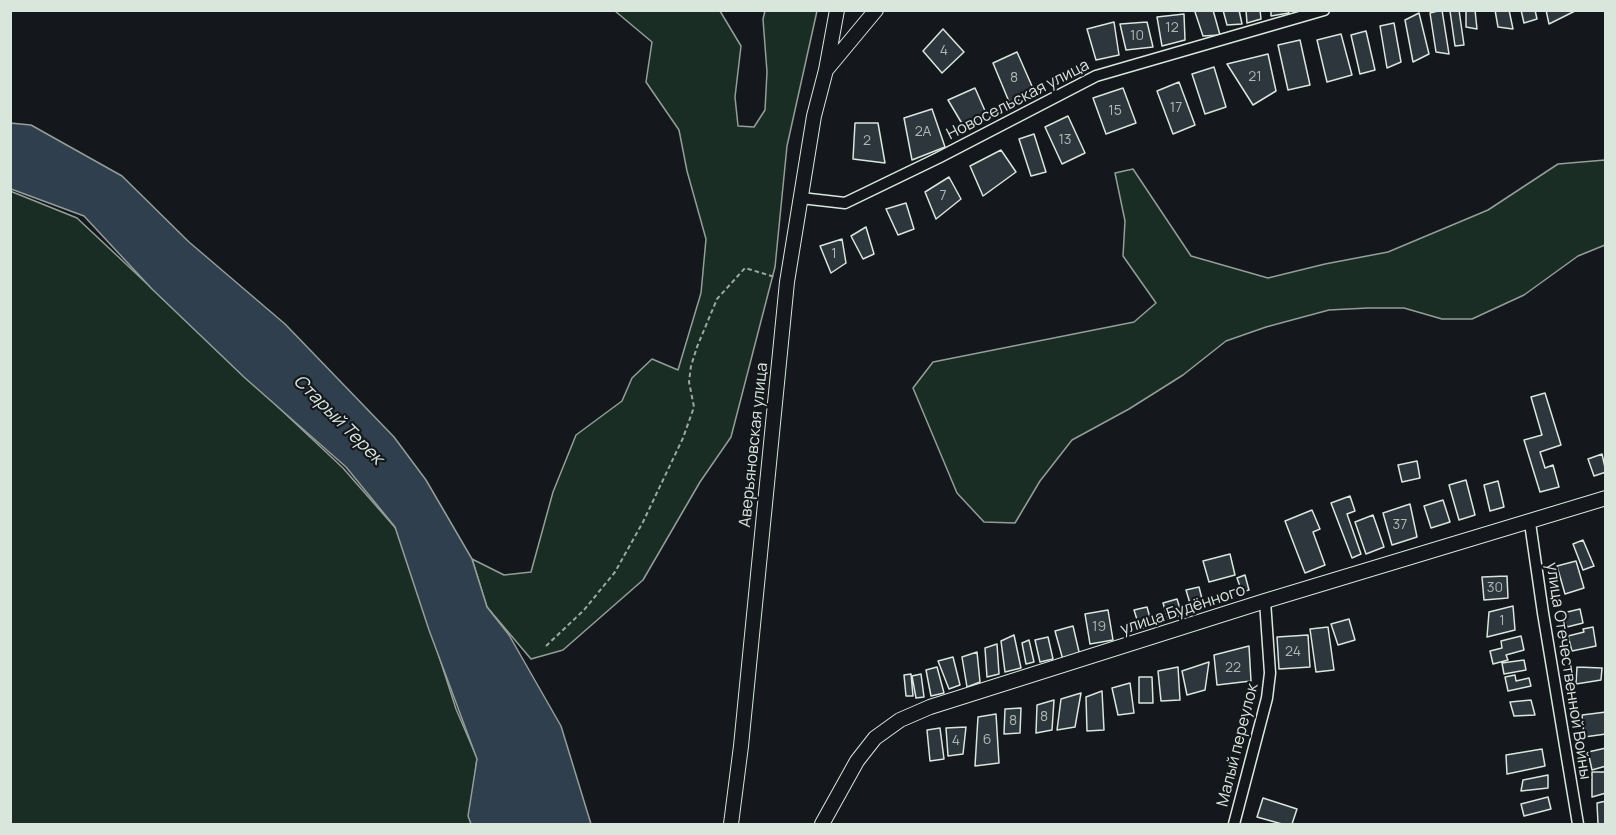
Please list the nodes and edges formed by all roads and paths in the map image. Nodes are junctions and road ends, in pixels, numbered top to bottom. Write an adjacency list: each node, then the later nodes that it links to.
1 (837, 10): 4 (street, Аверьяновская улица)
2 (876, 10): 4 (street)
3 (1324, 10): 5 (street, Новосельская улица)
4 (826, 70): 5 (street, Аверьяновская улица)
5 (801, 198): 6 (street, Аверьяновская улица)
6 (787, 282): 10 (path); 11 (street, Аверьяновская улица)
7 (1605, 498): 8 (street, улица Будённого)
8 (1530, 523): 9 (street, улица Будённого); 14 (street, улица Отечественной Войны)
9 (1265, 602): 12 (street, улица Будённого); 13 (street, Малый переулок)
10 (546, 646)
11 (731, 825)
12 (822, 825)
13 (1234, 825)
14 (1578, 825)

